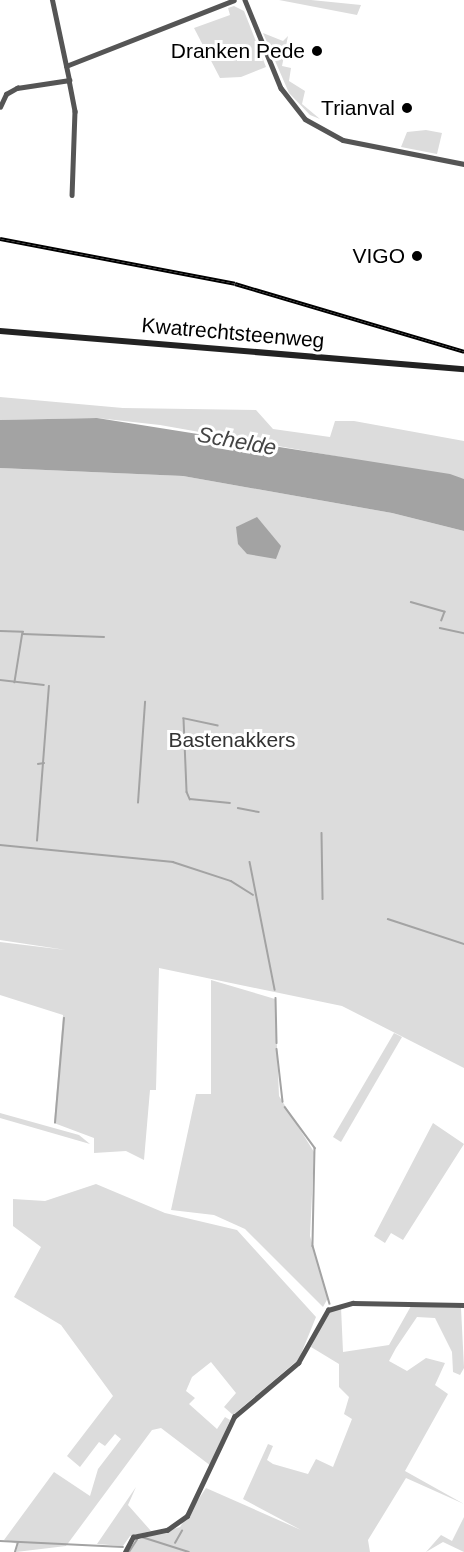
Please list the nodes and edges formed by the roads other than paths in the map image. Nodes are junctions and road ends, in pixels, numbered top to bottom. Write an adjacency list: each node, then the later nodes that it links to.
1 (52, 0): 4 (street)
2 (234, 0): 4 (street)
3 (245, 0): 7 (street)
4 (66, 66): 5 (street)
5 (69, 80): 6 (street); 8 (street)
6 (0, 104)
7 (464, 164)
8 (72, 195)
9 (0, 331): 10 (street, Kwatrechtsteenweg)
10 (464, 369)
11 (464, 1305): 12 (street)
12 (125, 1552)

